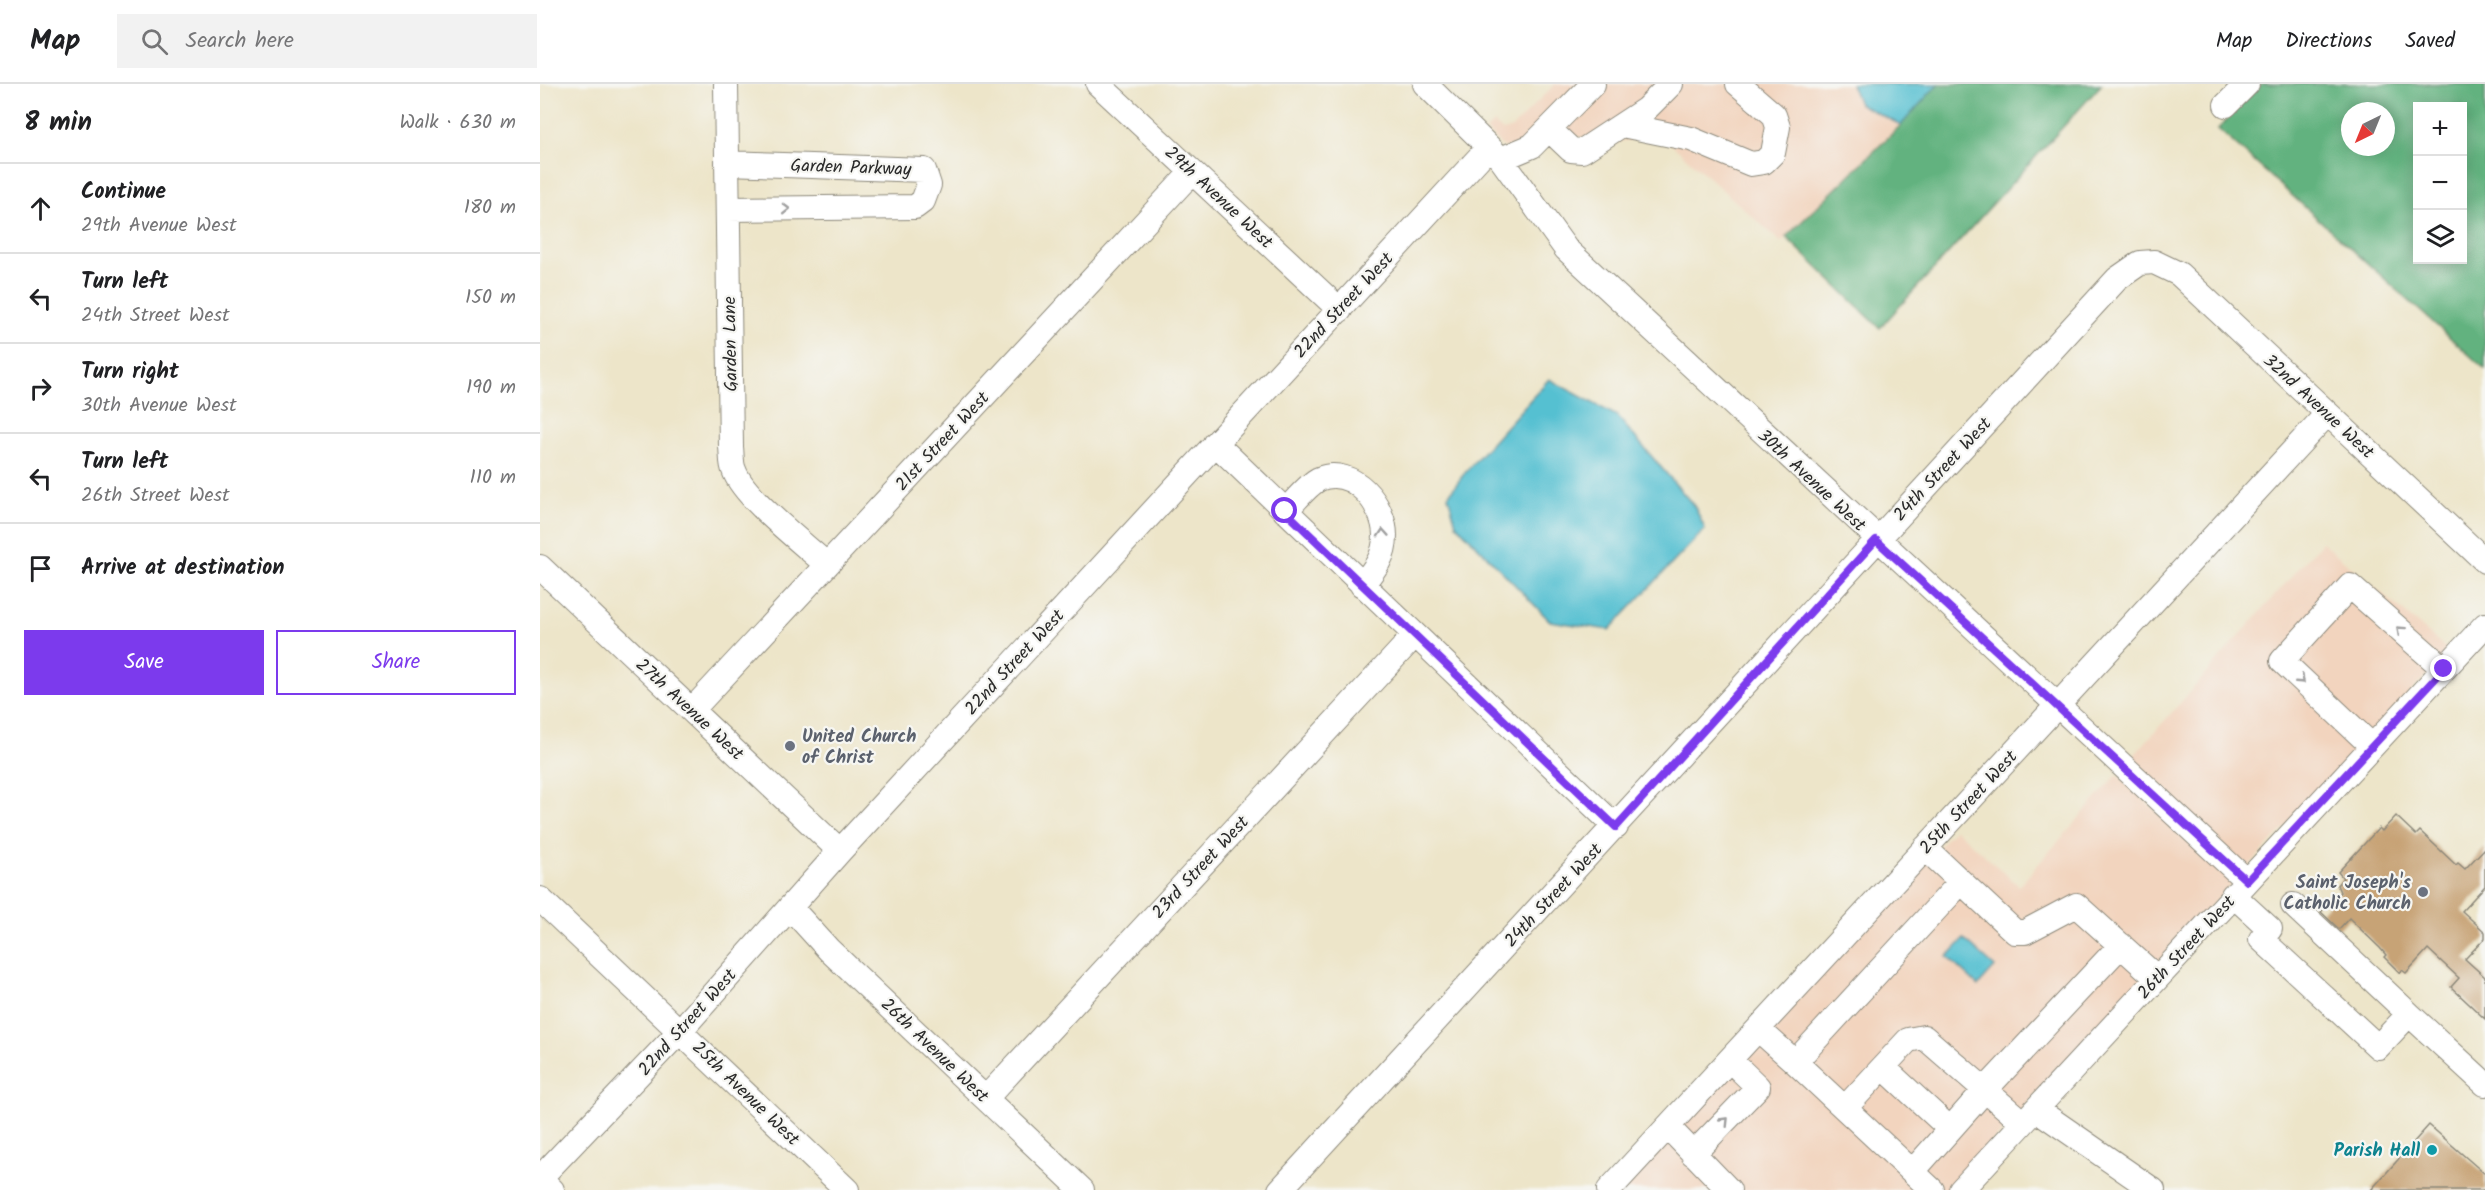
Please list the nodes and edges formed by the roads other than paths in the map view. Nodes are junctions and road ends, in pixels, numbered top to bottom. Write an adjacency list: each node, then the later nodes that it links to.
1 (726, 84): 12 (street, Garden Lane)
2 (1098, 84): 13 (street, 29th Avenue West)
3 (1425, 84): 11 (street, 30th Avenue West)
4 (1593, 84): 10 (street)
5 (1671, 84): 9 (street)
6 (1738, 84): 9 (street)
7 (2247, 84): 8 (street)
8 (2226, 105)
9 (1622, 125): 10 (street)
10 (1549, 129): 11 (street)
11 (1495, 153): 16 (street, 22nd Street West); 20 (street, 30th Avenue West)
12 (727, 163): 14 (street, Garden Lane); 14 (street, Garden Parkway, one-way to 12)
13 (1191, 172): 16 (street, 29th Avenue West); 22 (street, 21st Street West)
14 (728, 209): 22 (street, Garden Lane)
15 (2148, 262): 17 (street, 32nd Avenue West); 20 (street, 24th Street West)
16 (1340, 309): 18 (street, 22nd Street West)
17 (2327, 414): 21 (street, 32nd Avenue West); 28 (street, 25th Street West)
18 (1215, 443): 19 (street); 33 (street, 22nd Street West)
19 (1285, 511): 24 (street); 24 (street, one-way to 19)
20 (1876, 540): 28 (street, 30th Avenue West); 31 (street, 24th Street West)
21 (2485, 561)
22 (826, 565): 29 (street, 21st Street West)
23 (540, 567): 29 (street, 27th Avenue West)
24 (1362, 585): 26 (street)
25 (2485, 625): 27 (street, 26th Street West)
26 (1415, 635): 31 (street); 49 (street, 23rd Street West)
27 (2444, 669): 30 (street, 26th Street West); 30 (street, one-way to 30)
28 (2057, 706): 32 (street, 25th Street West); 35 (street, 30th Avenue West)
29 (692, 710): 33 (street, 27th Avenue West)
30 (2372, 746): 35 (street, 26th Street West)
31 (1616, 827): 60 (street, 24th Street West)
32 (1925, 848): 34 (street); 42 (street, 25th Street West)
33 (840, 851): 38 (street, 22nd Street West)
34 (1961, 882): 39 (street); 45 (street)
35 (2240, 888): 40 (street, 26th Street West); 41 (street, 30th Avenue West)
36 (540, 898): 43 (street, 25th Avenue West)
37 (2293, 905): 41 (street)
38 (790, 907): 43 (street, 22nd Street West); 49 (street, 26th Avenue West)
39 (2121, 945): 40 (street); 48 (street)
40 (2157, 978): 51 (street, 26th Street West)
41 (2409, 1014): 47 (street)
42 (1758, 1029): 44 (street, 25th Street West); 45 (street)
43 (681, 1031): 56 (street, 22nd Street West); 58 (street, 25th Avenue West)
44 (1730, 1059): 52 (street, 25th Street West); 54 (street, one-way to 44)
45 (1795, 1062): 50 (street)
46 (1883, 1067): 48 (street); 50 (street); 53 (street)
47 (2485, 1084)
48 (1985, 1090): 51 (street); 53 (street)
49 (986, 1098): 59 (street, 26th Avenue West)
50 (1845, 1108): 55 (street)
51 (2029, 1116): 64 (street, 26th Street West); 65 (street)
52 (1668, 1127): 54 (street); 61 (street, 25th Street West)
53 (1950, 1130): 55 (street)
54 (1700, 1161): 62 (street)
55 (1912, 1172): 63 (street)
56 (540, 1178): 57 (street)
57 (552, 1190)
58 (847, 1190)
59 (1082, 1190)
60 (1280, 1190)
61 (1609, 1190)
62 (1729, 1190)
63 (1932, 1190)
64 (1961, 1190)
65 (2153, 1190)

